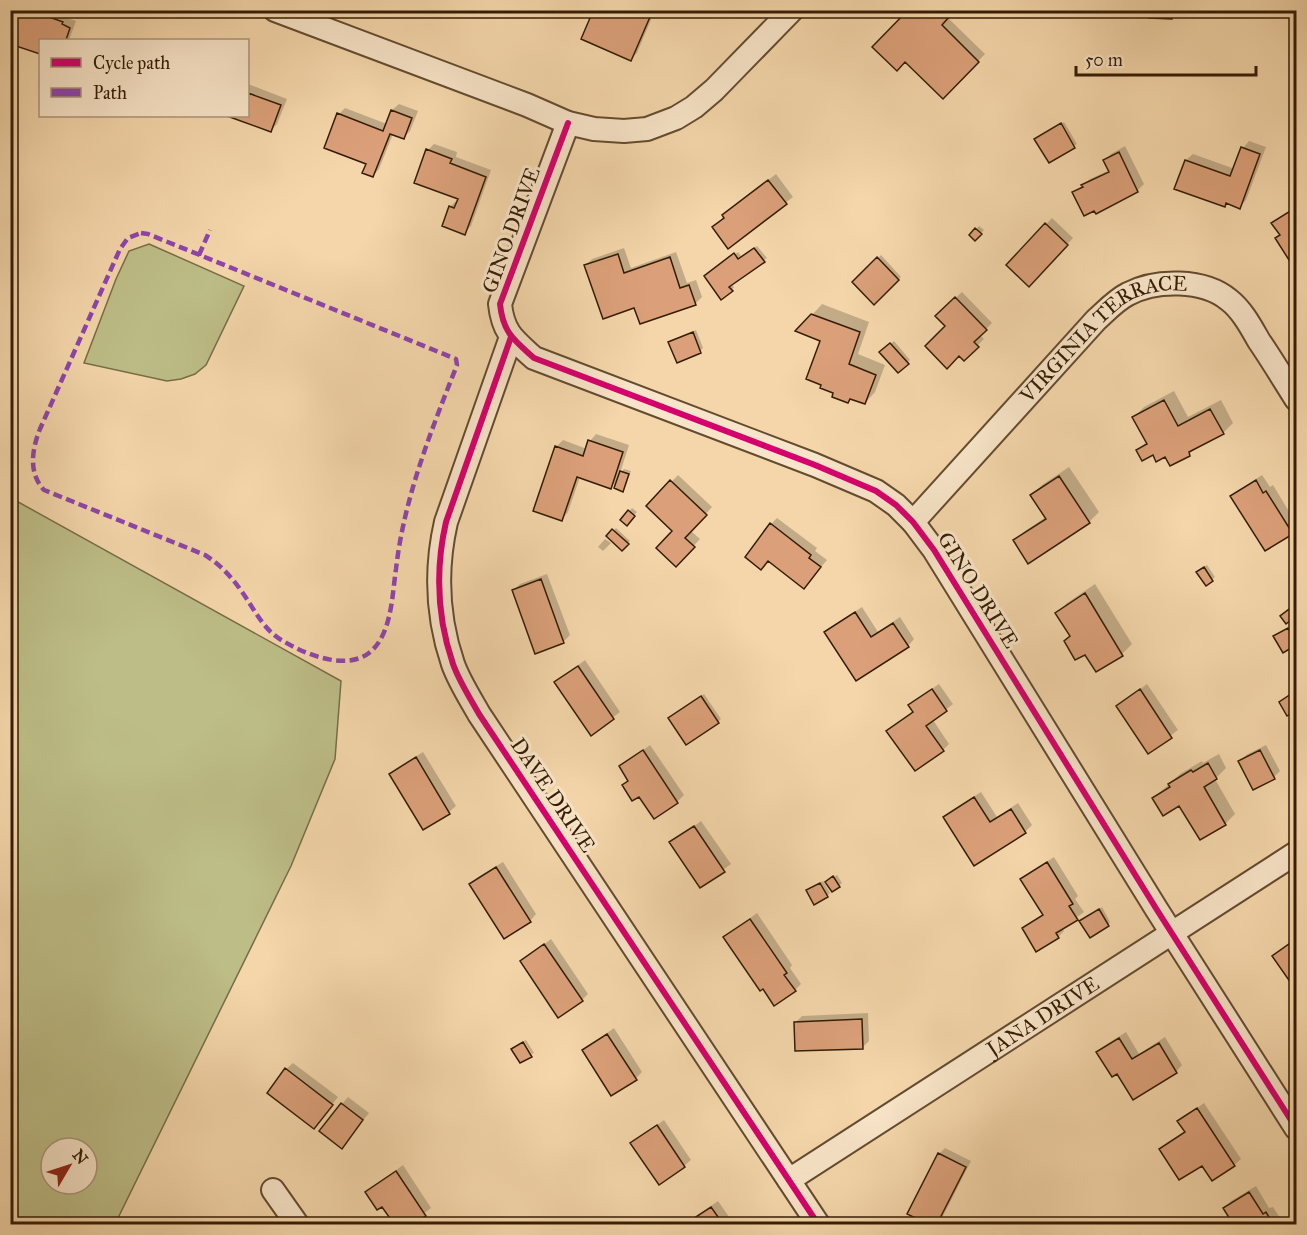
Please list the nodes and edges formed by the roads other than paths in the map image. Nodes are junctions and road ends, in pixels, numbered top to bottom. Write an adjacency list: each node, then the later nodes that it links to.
1 (274, 10): 3 (street)
2 (792, 10): 3 (street)
3 (568, 123): 4 (street, GINO DRIVE)
4 (511, 337): 6 (street, GINO DRIVE); 10 (street, DAVE DRIVE)
5 (1296, 399): 6 (street, VIRGINIA TERRACE)
6 (913, 522): 8 (street, GINO DRIVE)
7 (1296, 853): 8 (street, JANA DRIVE)
8 (1172, 933): 9 (street, GINO DRIVE); 10 (street, JANA DRIVE)
9 (1296, 1128)
10 (789, 1180): 13 (street, DAVE DRIVE)
11 (273, 1190): 12 (street)
12 (297, 1224)
13 (818, 1224)

